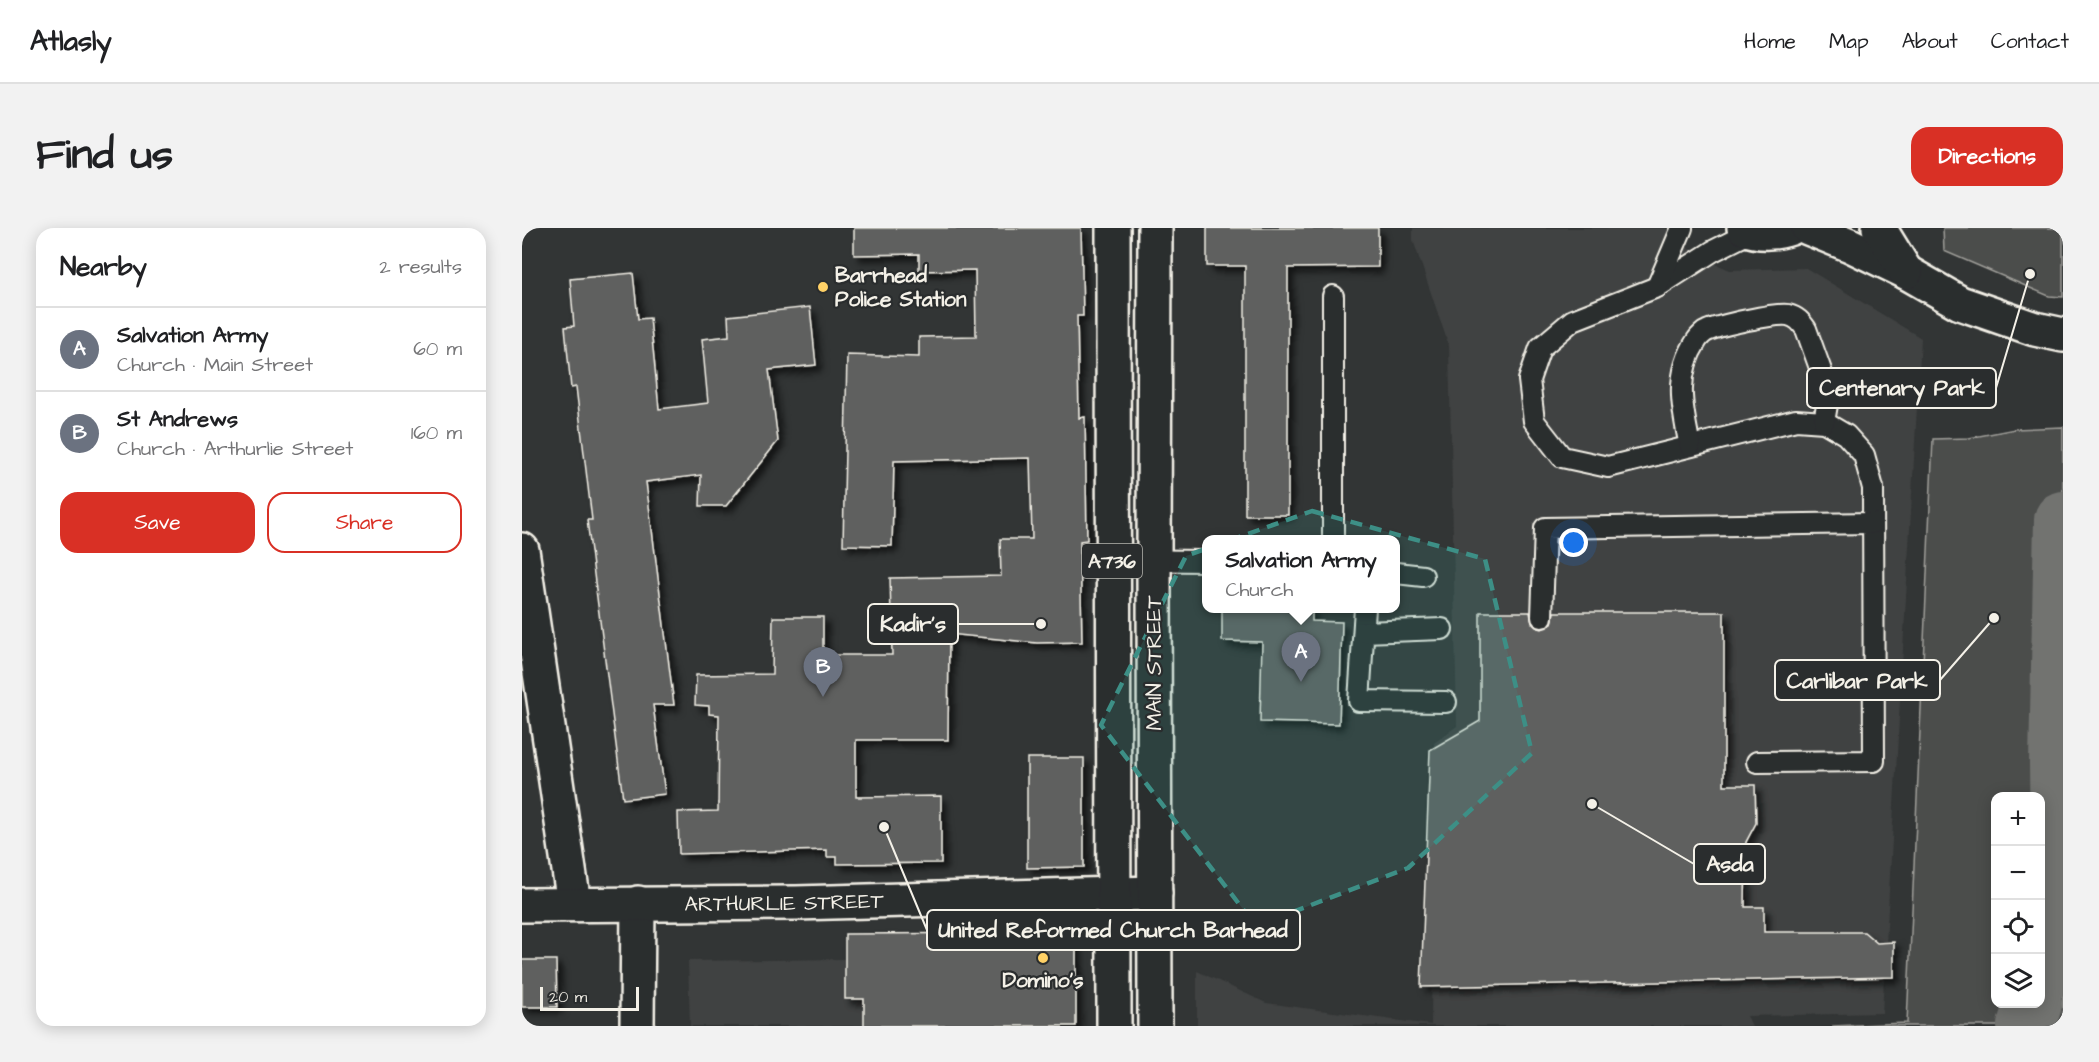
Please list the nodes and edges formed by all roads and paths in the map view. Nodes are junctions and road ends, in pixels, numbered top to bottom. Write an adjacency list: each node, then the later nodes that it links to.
1 (1113, 228): 17 (main road, MAIN STREET / A736)
2 (1155, 228): 18 (main road, MAIN STREET / A736)
3 (1682, 228): 9 (lane)
4 (1791, 228): 7 (main road)
5 (1808, 228): 8 (main road)
6 (1879, 228): 8 (main road)
7 (1749, 230): 9 (lane)
8 (1906, 272): 11 (main road)
9 (1658, 287): 13 (lane)
10 (1333, 296): 15 (lane)
11 (2063, 335)
12 (1824, 422): 13 (lane); 13 (lane); 14 (lane)
13 (1690, 446)
14 (1873, 523): 23 (lane); 27 (lane)
15 (1333, 535)
16 (522, 549): 32 (main road)
17 (1112, 560): 18 (lane); 28 (main road, MAIN STREET / A736)
18 (1154, 561): 19 (lane); 29 (main road, MAIN STREET / A736)
19 (1202, 561)
20 (1400, 574): 21 (lane)
21 (1423, 576)
22 (1365, 613): 25 (lane)
23 (1542, 616)
24 (1442, 629): 25 (lane)
25 (1364, 632): 26 (lane)
26 (1446, 702)
27 (1757, 762)
28 (1114, 893): 29 (main road, ARTHURLIE STREET); 30 (main road, ARTHURLIE STREET); 34 (main road, MAIN STREET / A736)
29 (1155, 893): 35 (main road, MAIN STREET / A736)
30 (638, 903): 32 (main road, ARTHURLIE STREET); 33 (main road)
31 (522, 904): 32 (main road, ARTHURLIE STREET)
32 (574, 904)
33 (637, 1026)
34 (1114, 1026)
35 (1155, 1026)

